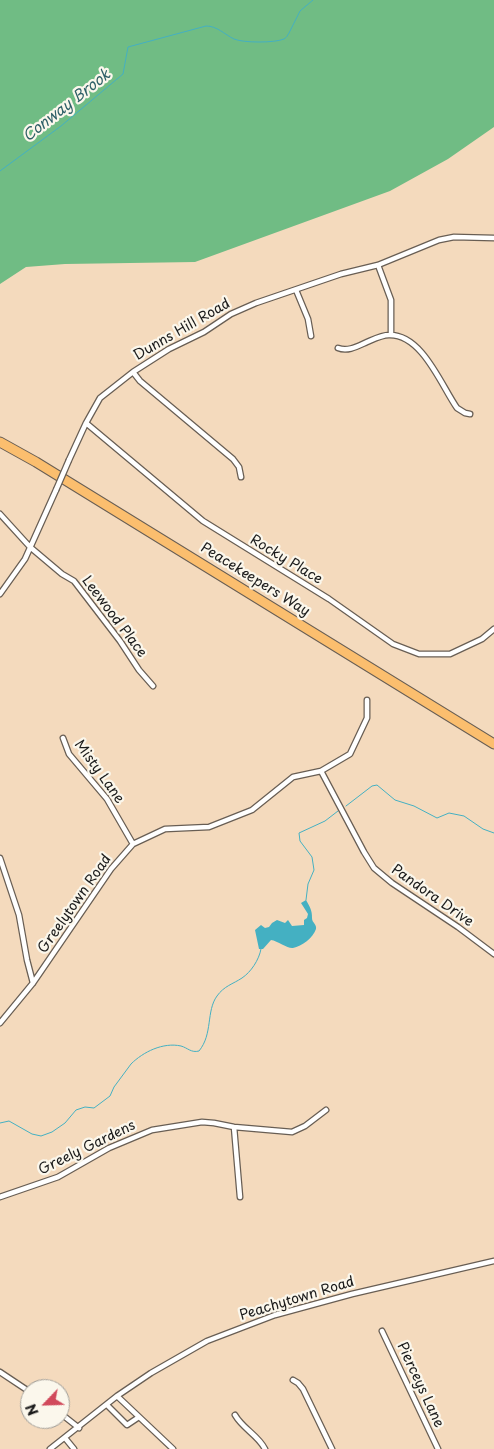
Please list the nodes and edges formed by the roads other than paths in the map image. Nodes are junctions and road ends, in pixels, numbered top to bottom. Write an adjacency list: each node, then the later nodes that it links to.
1 (494, 238): 2 (street, Dunns Hill Road)
2 (378, 265): 3 (street, Dunns Hill Road); 4 (street)
3 (296, 290): 5 (street); 7 (street, Dunns Hill Road)
4 (391, 335): 6 (street); 8 (street)
5 (312, 336)
6 (338, 348)
7 (133, 372): 9 (street, Dunns Hill Road); 11 (street)
8 (470, 414)
9 (86, 423): 13 (street, Dunns Hill Road, bridge); 15 (street, Rocky Place)
10 (0, 442): 19 (highway, Peacekeepers Way)
11 (242, 477)
12 (0, 514): 13 (street, Leewood Place)
13 (30, 547): 14 (street, Dunns Hill Road); 16 (street, Leewood Place)
14 (0, 594)
15 (494, 629)
16 (153, 686)
17 (367, 700): 20 (street, Greelytown Road)
18 (63, 738): 21 (street, Misty Lane)
19 (494, 744)
20 (321, 771): 21 (street, Greelytown Road); 23 (street, Pandora Drive)
21 (133, 844): 24 (street, Greelytown Road)
22 (0, 858): 24 (street)
23 (494, 954)
24 (33, 983): 25 (street, Greelytown Road)
25 (0, 1023)
26 (326, 1110): 27 (street, Greely Gardens)
27 (234, 1127): 28 (street, Greely Gardens); 29 (street)
28 (0, 1197)
29 (240, 1197)
30 (494, 1260): 35 (street, Peachytown Road)
31 (382, 1331): 47 (street, Pierceys Lane)
32 (0, 1372): 34 (street)
33 (292, 1380): 46 (street)
34 (20, 1385)
35 (118, 1396): 36 (street, Peachytown Road); 38 (street)
36 (107, 1405): 38 (street); 40 (street, Peachytown Road)
37 (235, 1415): 45 (street)
38 (139, 1417): 44 (street)
39 (70, 1421): 40 (street)
40 (79, 1428): 41 (street, Peachytown Road)
41 (65, 1438): 42 (street, Peachytown Road); 43 (street)
42 (50, 1449)
43 (74, 1449)
44 (173, 1449)
45 (265, 1449)
46 (332, 1449)
47 (438, 1449)

